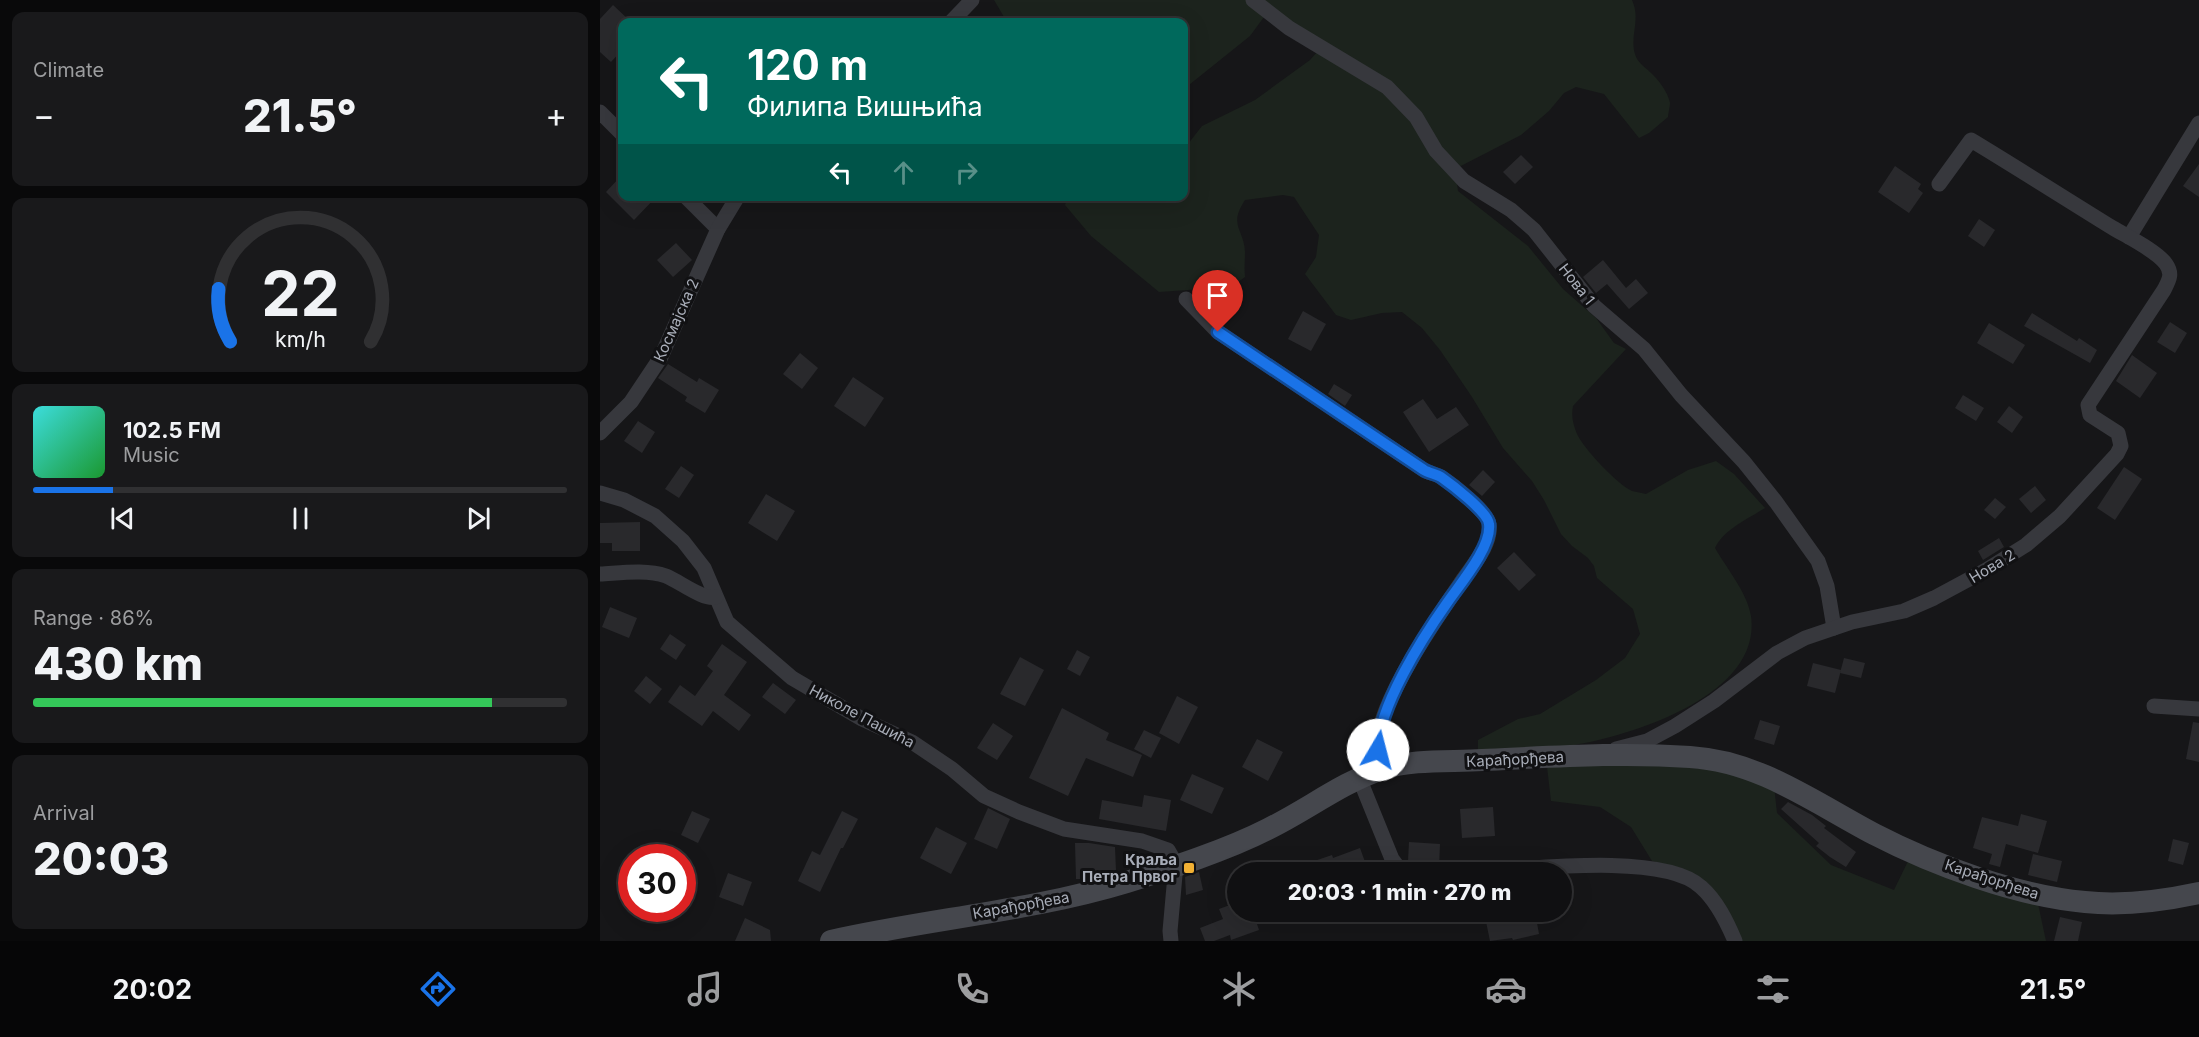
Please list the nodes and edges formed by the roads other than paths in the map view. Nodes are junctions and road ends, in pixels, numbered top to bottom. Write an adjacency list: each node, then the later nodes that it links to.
1 (972, 0): 3 (street)
2 (1252, 0): 17 (street, Нова 1)
3 (955, 18)
4 (600, 112): 6 (street)
5 (2199, 123): 11 (street)
6 (618, 130)
7 (1939, 184): 11 (street, Нова 2)
8 (690, 201): 10 (street)
9 (735, 201): 10 (street, Космајска 2)
10 (718, 229): 13 (street, Космајска 2)
11 (2129, 237): 17 (street, Нова 2)
12 (1186, 299): 21 (street)
13 (600, 433)
14 (600, 493): 16 (street, Николе Пашића)
15 (600, 574): 16 (street)
16 (717, 597): 24 (street, Николе Пашића)
17 (1834, 628): 20 (street, Нова 2)
18 (2154, 706): 19 (street)
19 (2199, 709)
20 (1592, 755): 21 (street, Карађорђева); 26 (street, Карађорђева)
21 (1384, 768): 22 (street, Карађорђева)
22 (1360, 780): 23 (street); 24 (street, Карађорђева)
23 (1394, 862)
24 (1176, 864): 27 (street, Карађорђева); 28 (street)
25 (1572, 867): 29 (street)
26 (2199, 893)
27 (831, 941)
28 (1171, 941)
29 (1735, 941)

